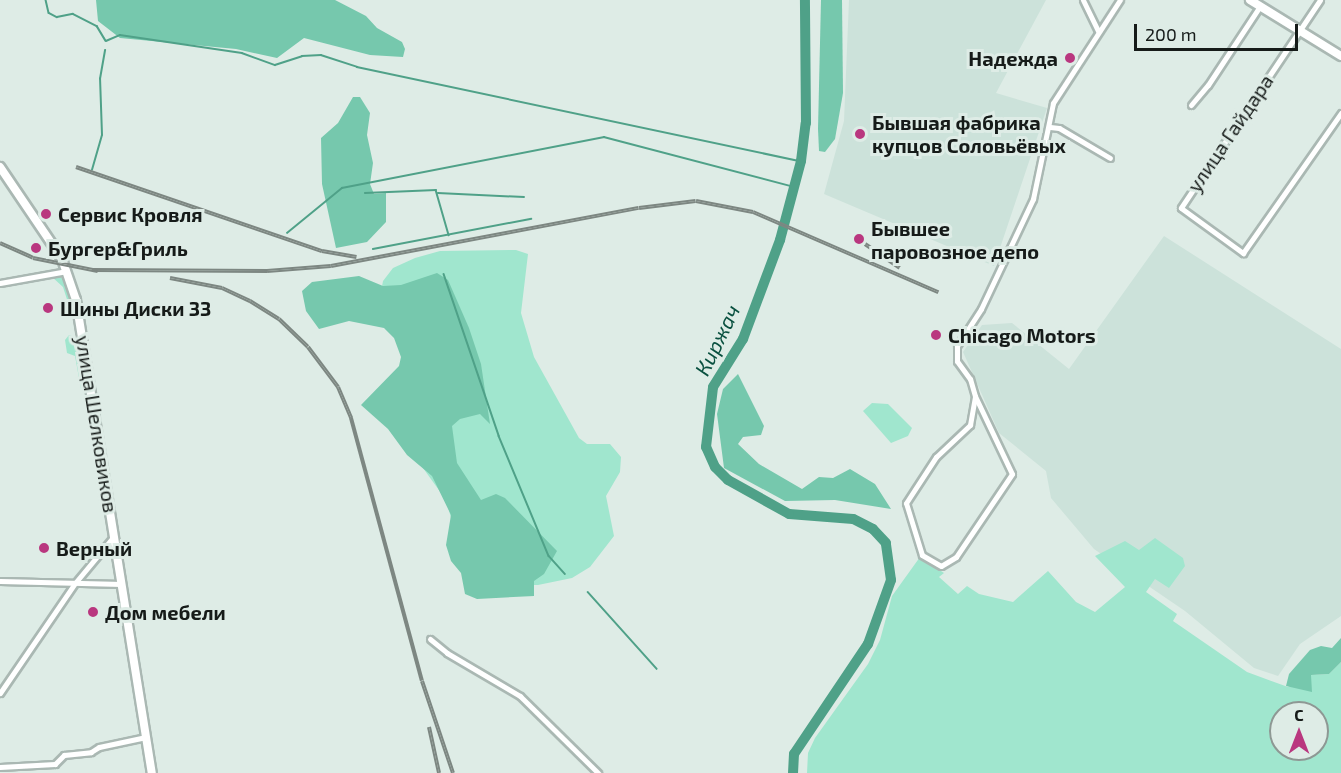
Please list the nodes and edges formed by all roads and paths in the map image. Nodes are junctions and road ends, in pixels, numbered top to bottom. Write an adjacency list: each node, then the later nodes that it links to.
1 (1083, 0): 7 (street)
2 (1120, 0): 7 (street)
3 (1250, 0): 5 (street)
4 (1320, 0): 6 (street, улица Гайдара)
5 (1260, 6): 6 (street); 9 (street)
6 (1299, 29): 8 (street); 10 (street, улица Гайдара)
7 (1098, 31): 11 (street)
8 (1341, 56)
9 (1191, 105)
10 (1341, 113)
11 (1050, 127): 12 (street); 16 (street)
12 (1110, 158)
13 (0, 167): 14 (street, улица Шелковиков)
14 (68, 271): 15 (street); 17 (street, улица Шелковиков)
15 (0, 283)
16 (975, 396): 16 (street)
17 (115, 535): 19 (street); 20 (street, улица Шелковиков)
18 (0, 582): 19 (street)
19 (75, 583): 20 (street); 22 (street)
20 (122, 584): 23 (street, улица Шелковиков)
21 (430, 639): 26 (street)
22 (0, 693)
23 (146, 737): 24 (street); 25 (street, улица Шелковиков)
24 (0, 767)
25 (152, 773)
26 (598, 773)

